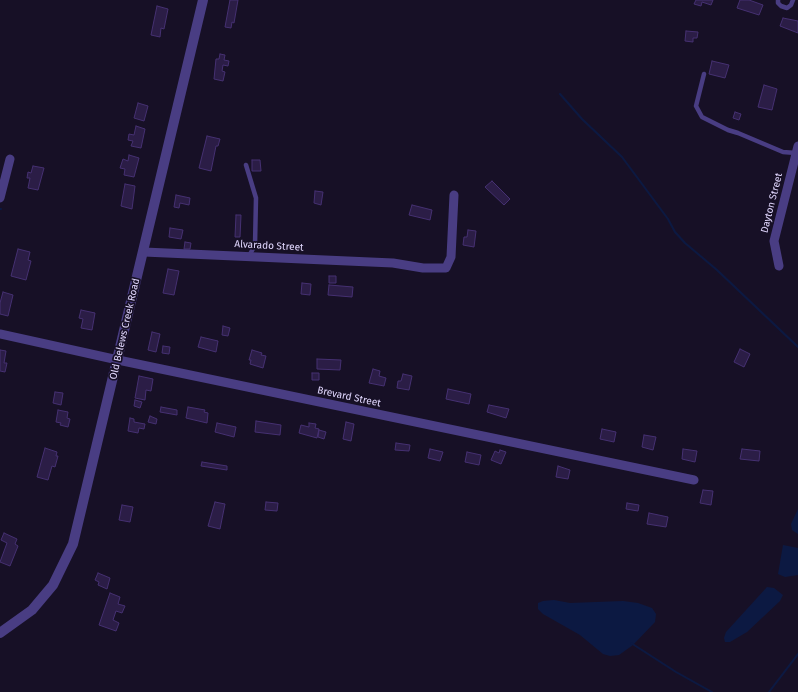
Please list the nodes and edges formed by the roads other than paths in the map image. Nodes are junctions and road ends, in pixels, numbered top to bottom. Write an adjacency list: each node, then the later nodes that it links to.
1 (203, 0): 10 (street, Old Belews Creek Road)
2 (778, 0): 3 (lane)
3 (793, 0)
4 (704, 74): 5 (lane)
5 (797, 154): 12 (street, Dayton Street)
6 (10, 159): 9 (street)
7 (246, 165): 11 (lane)
8 (454, 195): 11 (street, Alvarado Street)
9 (0, 198)
10 (144, 252): 11 (street, Alvarado Street); 14 (street, Old Belews Creek Road)
11 (249, 256)
12 (779, 266)
13 (0, 334): 14 (street, Brevard Street)
14 (118, 360): 15 (street, Brevard Street); 16 (street, Old Belews Creek Road)
15 (694, 480)
16 (0, 633)

